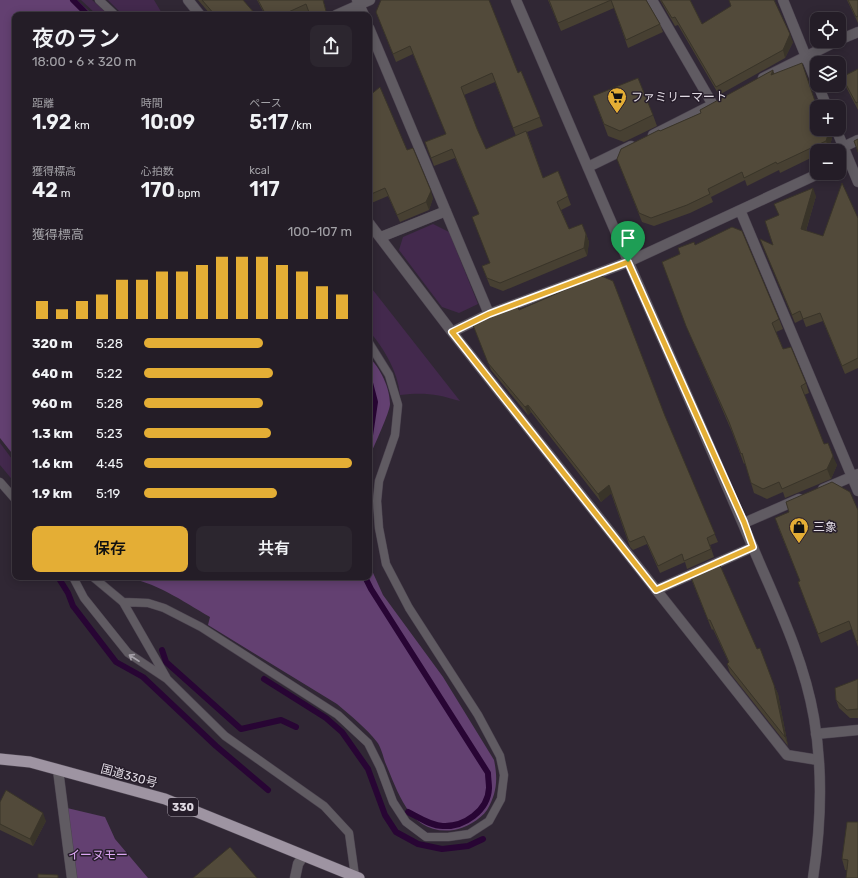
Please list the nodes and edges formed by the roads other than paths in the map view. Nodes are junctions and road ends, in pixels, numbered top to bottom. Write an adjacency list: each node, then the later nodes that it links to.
1 (99, 0): 8 (lane)
2 (188, 0): 9 (street)
3 (370, 0): 7 (street)
4 (516, 0): 22 (street)
5 (652, 0): 22 (street)
6 (783, 0): 16 (street)
7 (358, 2): 10 (street); 11 (street)
8 (112, 12)
9 (198, 12)
10 (341, 12)
11 (363, 12)
12 (858, 32): 14 (street)
13 (372, 35): 26 (street)
14 (846, 37)
15 (822, 48): 16 (street)
16 (805, 55): 17 (street); 18 (street)
17 (810, 67)
18 (752, 84)
19 (858, 140): 20 (street)
20 (846, 146)
21 (846, 165): 24 (street)
22 (588, 167): 29 (street)
23 (810, 178): 25 (street)
24 (858, 182)
25 (740, 210): 29 (street); 33 (street)
26 (446, 211): 28 (street); 30 (street)
27 (372, 226): 28 (street)
28 (381, 237): 31 (street)
29 (628, 262): 30 (street); 37 (street)
30 (489, 314): 31 (street)
31 (452, 332): 41 (street)
32 (372, 348): 42 (lane)
33 (855, 475): 35 (street); 37 (street)
34 (0, 482): 36 (lane)
35 (858, 491)
36 (12, 496)
37 (744, 522): 38 (street)
38 (753, 547): 41 (street); 45 (street)
39 (75, 580): 43 (lane, one-way to 39)
40 (97, 580): 42 (lane)
41 (656, 590): 47 (street)
42 (124, 602): 43 (lane)
43 (167, 679): 50 (lane)
44 (858, 730): 45 (street)
45 (816, 734): 47 (street)
46 (0, 759): 48 (highway, 国道330号 / 330)
47 (818, 760): 53 (street)
48 (58, 770): 49 (highway, 国道330号 / 330); 51 (street)
49 (303, 856): 50 (highway, 国道330号 / 330); 52 (street)
50 (357, 877)
51 (72, 878)
52 (295, 878)
53 (813, 878)

